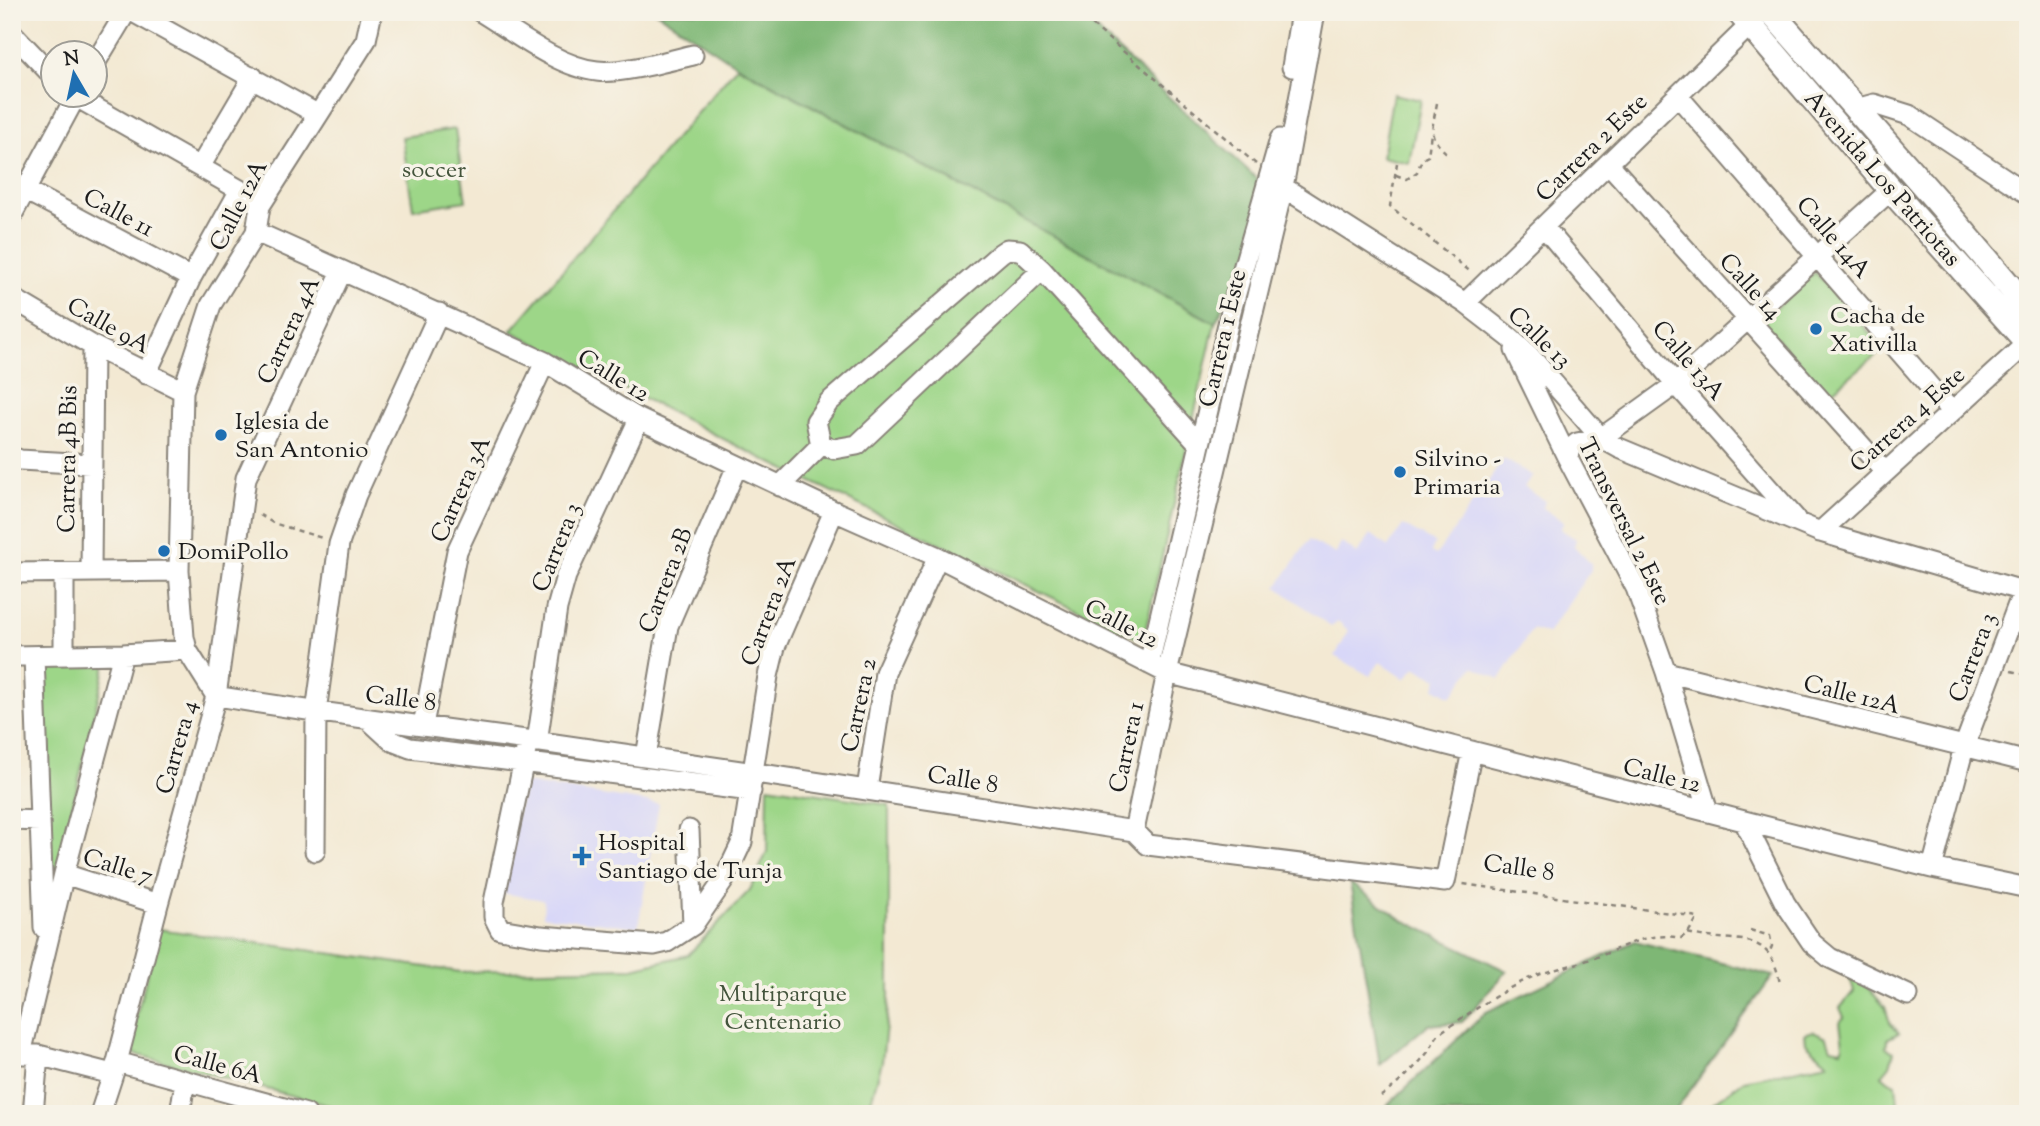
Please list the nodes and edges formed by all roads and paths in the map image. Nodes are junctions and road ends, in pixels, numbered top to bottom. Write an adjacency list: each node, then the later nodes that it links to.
1 (126, 12): 10 (street)
2 (372, 12): 20 (street, Calle 12A)
3 (481, 12): 11 (street)
4 (1077, 12): 27 (path)
5 (1301, 12): 27 (street)
6 (1315, 12): 27 (street, Carrera 1 Este)
7 (145, 15): 13 (street)
8 (1753, 16): 14 (street, Carrera 2 Este); 15 (main road, Avenida Los Patriotas); 19 (main road, Avenida Los Patriotas)
9 (12, 33): 12 (street)
10 (108, 42)
11 (693, 55)
12 (38, 60)
13 (253, 77): 20 (street); 25 (street)
14 (1678, 96): 24 (street, Carrera 2 Este); 36 (street, Calle 14A)
15 (1849, 102): 19 (main road); 31 (street); 43 (main road, Avenida Los Patriotas)
16 (1437, 103): 21 (path)
17 (68, 108): 28 (street)
18 (95, 108): 25 (street)
19 (1825, 112): 30 (main road, Avenida Los Patriotas)
20 (317, 114): 32 (street, Calle 12A)
21 (1431, 133): 22 (path); 26 (path)
22 (1450, 156)
23 (1397, 163): 26 (path)
24 (1609, 164): 34 (street, Carrera 2 Este); 45 (street, Calle 14)
25 (200, 167): 29 (street)
26 (1395, 176): 40 (path)
27 (1277, 182): 42 (street, Calle 13); 57 (street); 82 (street, Carrera 1 Este)
28 (25, 190): 33 (street); 39 (street, Calle 11)
29 (240, 190): 32 (street); 39 (street, Calle 12A)
30 (1891, 190): 36 (street); 47 (main road, Avenida Los Patriotas)
31 (2028, 194)
32 (260, 206): 35 (street, Calle 12A)
33 (12, 215)
34 (1544, 227): 40 (street, Carrera 2 Este); 51 (street, Calle 13A)
35 (256, 232): 38 (street, Calle 12); 52 (street, Calle 12A)
36 (1819, 255): 45 (street); 53 (street, Calle 14A)
37 (1042, 270): 56 (street); 56 (street); 57 (street)
38 (342, 271): 44 (street, Calle 12); 64 (street, Carrera 4A)
39 (191, 278): 50 (street, Calle 12A)
40 (1485, 284): 42 (street, Carrera 2 Este)
41 (12, 298): 48 (street, Calle 9A)
42 (1465, 303): 46 (street, Calle 13)
43 (2028, 308)
44 (439, 313): 49 (street, Calle 12); 68 (street)
45 (1749, 320): 51 (street); 62 (street, Calle 14)
46 (1508, 337): 55 (street, Calle 13); 59 (street, Transversal 2 Este)
47 (2027, 343): 53 (street, Carrera 4 Este)
48 (93, 345): 50 (street, Calle 9A); 60 (street, Carrera 4B Bis)
49 (545, 362): 54 (street, Calle 12); 86 (street, Carrera 3A)
50 (146, 374): 52 (street, Calle 9A)
51 (1676, 384): 55 (street); 66 (street, Calle 13A)
52 (183, 391): 70 (street, Carrera 4)
53 (1951, 411): 62 (street, Carrera 4 Este)
54 (639, 419): 61 (street, Calle 12); 87 (street, Carrera 3)
55 (1601, 438): 59 (street); 66 (street, Calle 13)
56 (821, 445): 63 (street)
57 (1200, 445): 80 (street)
58 (12, 457): 60 (street)
59 (1566, 457): 81 (street, Transversal 2 Este)
60 (90, 464): 71 (street, Carrera 4B Bis)
61 (737, 466): 63 (street, Calle 12); 90 (street, Carrera 2B)
62 (1885, 472): 67 (street, Carrera 4 Este)
63 (780, 486): 65 (street, Calle 12)
64 (242, 504): 68 (path); 83 (street, Carrera 4A)
65 (834, 511): 69 (street, Calle 12); 93 (street, Carrera 2A)
66 (1799, 523): 67 (street, Calle 13)
67 (1821, 532): 74 (street, Calle 13)
68 (339, 544): 84 (street)
69 (938, 557): 80 (street, Calle 12); 94 (street, Carrera 2)
70 (179, 571): 71 (street); 75 (street, Carrera 4)
71 (91, 572): 73 (street)
72 (12, 573): 73 (street)
73 (64, 573): 79 (street)
74 (2025, 587): 88 (street, Carrera 3)
75 (187, 650): 76 (street); 83 (street, Carrera 4)
76 (123, 654): 79 (street); 103 (street)
77 (12, 656): 78 (street)
78 (34, 656): 79 (street); 97 (street)
79 (64, 656)
80 (1149, 664): 82 (street, Calle 12)
81 (1665, 672): 88 (street, Calle 12A); 95 (street, Transversal 2 Este)
82 (1167, 673): 89 (street, Calle 12); 100 (street, Carrera 1)
83 (216, 696): 84 (street, Calle 8); 106 (street, Carrera 4)
84 (316, 712): 85 (street, Calle 8); 101 (street)
85 (368, 719): 86 (street, Calle 8); 91 (street)
86 (423, 725): 87 (street, Calle 8)
87 (532, 741): 90 (street, Calle 8); 91 (street, Carrera 3)
88 (1964, 747): 92 (street, Calle 12A); 102 (street, Carrera 3)
89 (1472, 751): 95 (street, Calle 12); 104 (street)
90 (646, 757): 93 (street, Calle 8)
91 (523, 762): 93 (street); 107 (street, Carrera 3)
92 (2028, 762)
93 (752, 782): 94 (street, Calle 8); 107 (street, Carrera 2A)
94 (867, 789): 100 (street, Calle 8)
95 (1708, 812): 98 (street, Calle 12)
96 (12, 820): 97 (street)
97 (40, 821): 110 (street)
98 (1744, 821): 102 (street, Calle 12); 113 (street)
99 (689, 830): 107 (street)
100 (1133, 831): 104 (street, Calle 8)
101 (315, 851)
102 (1932, 868): 105 (street, Calle 12)
103 (64, 874): 106 (street, Calle 7); 110 (street)
104 (1445, 882): 109 (path, Calle 8)
105 (2028, 888)
106 (158, 904): 115 (street, Carrera 4)
107 (693, 925)
108 (1750, 930): 111 (path)
109 (1688, 933): 111 (path); 117 (path)
110 (45, 954): 114 (street)
111 (1769, 954): 112 (path)
112 (1780, 985)
113 (1908, 995)
114 (24, 1054): 115 (street, Calle 6A); 119 (street)
115 (118, 1066): 116 (street, Calle 6A); 120 (street, Carrera 4); 121 (street, Carrera 4)
116 (185, 1081): 118 (street, Calle 6A); 122 (street)
117 (1381, 1097)
118 (254, 1107): 123 (street, Calle 6A)
119 (33, 1114)
120 (100, 1114)
121 (114, 1114)
122 (180, 1114)
123 (306, 1114)

